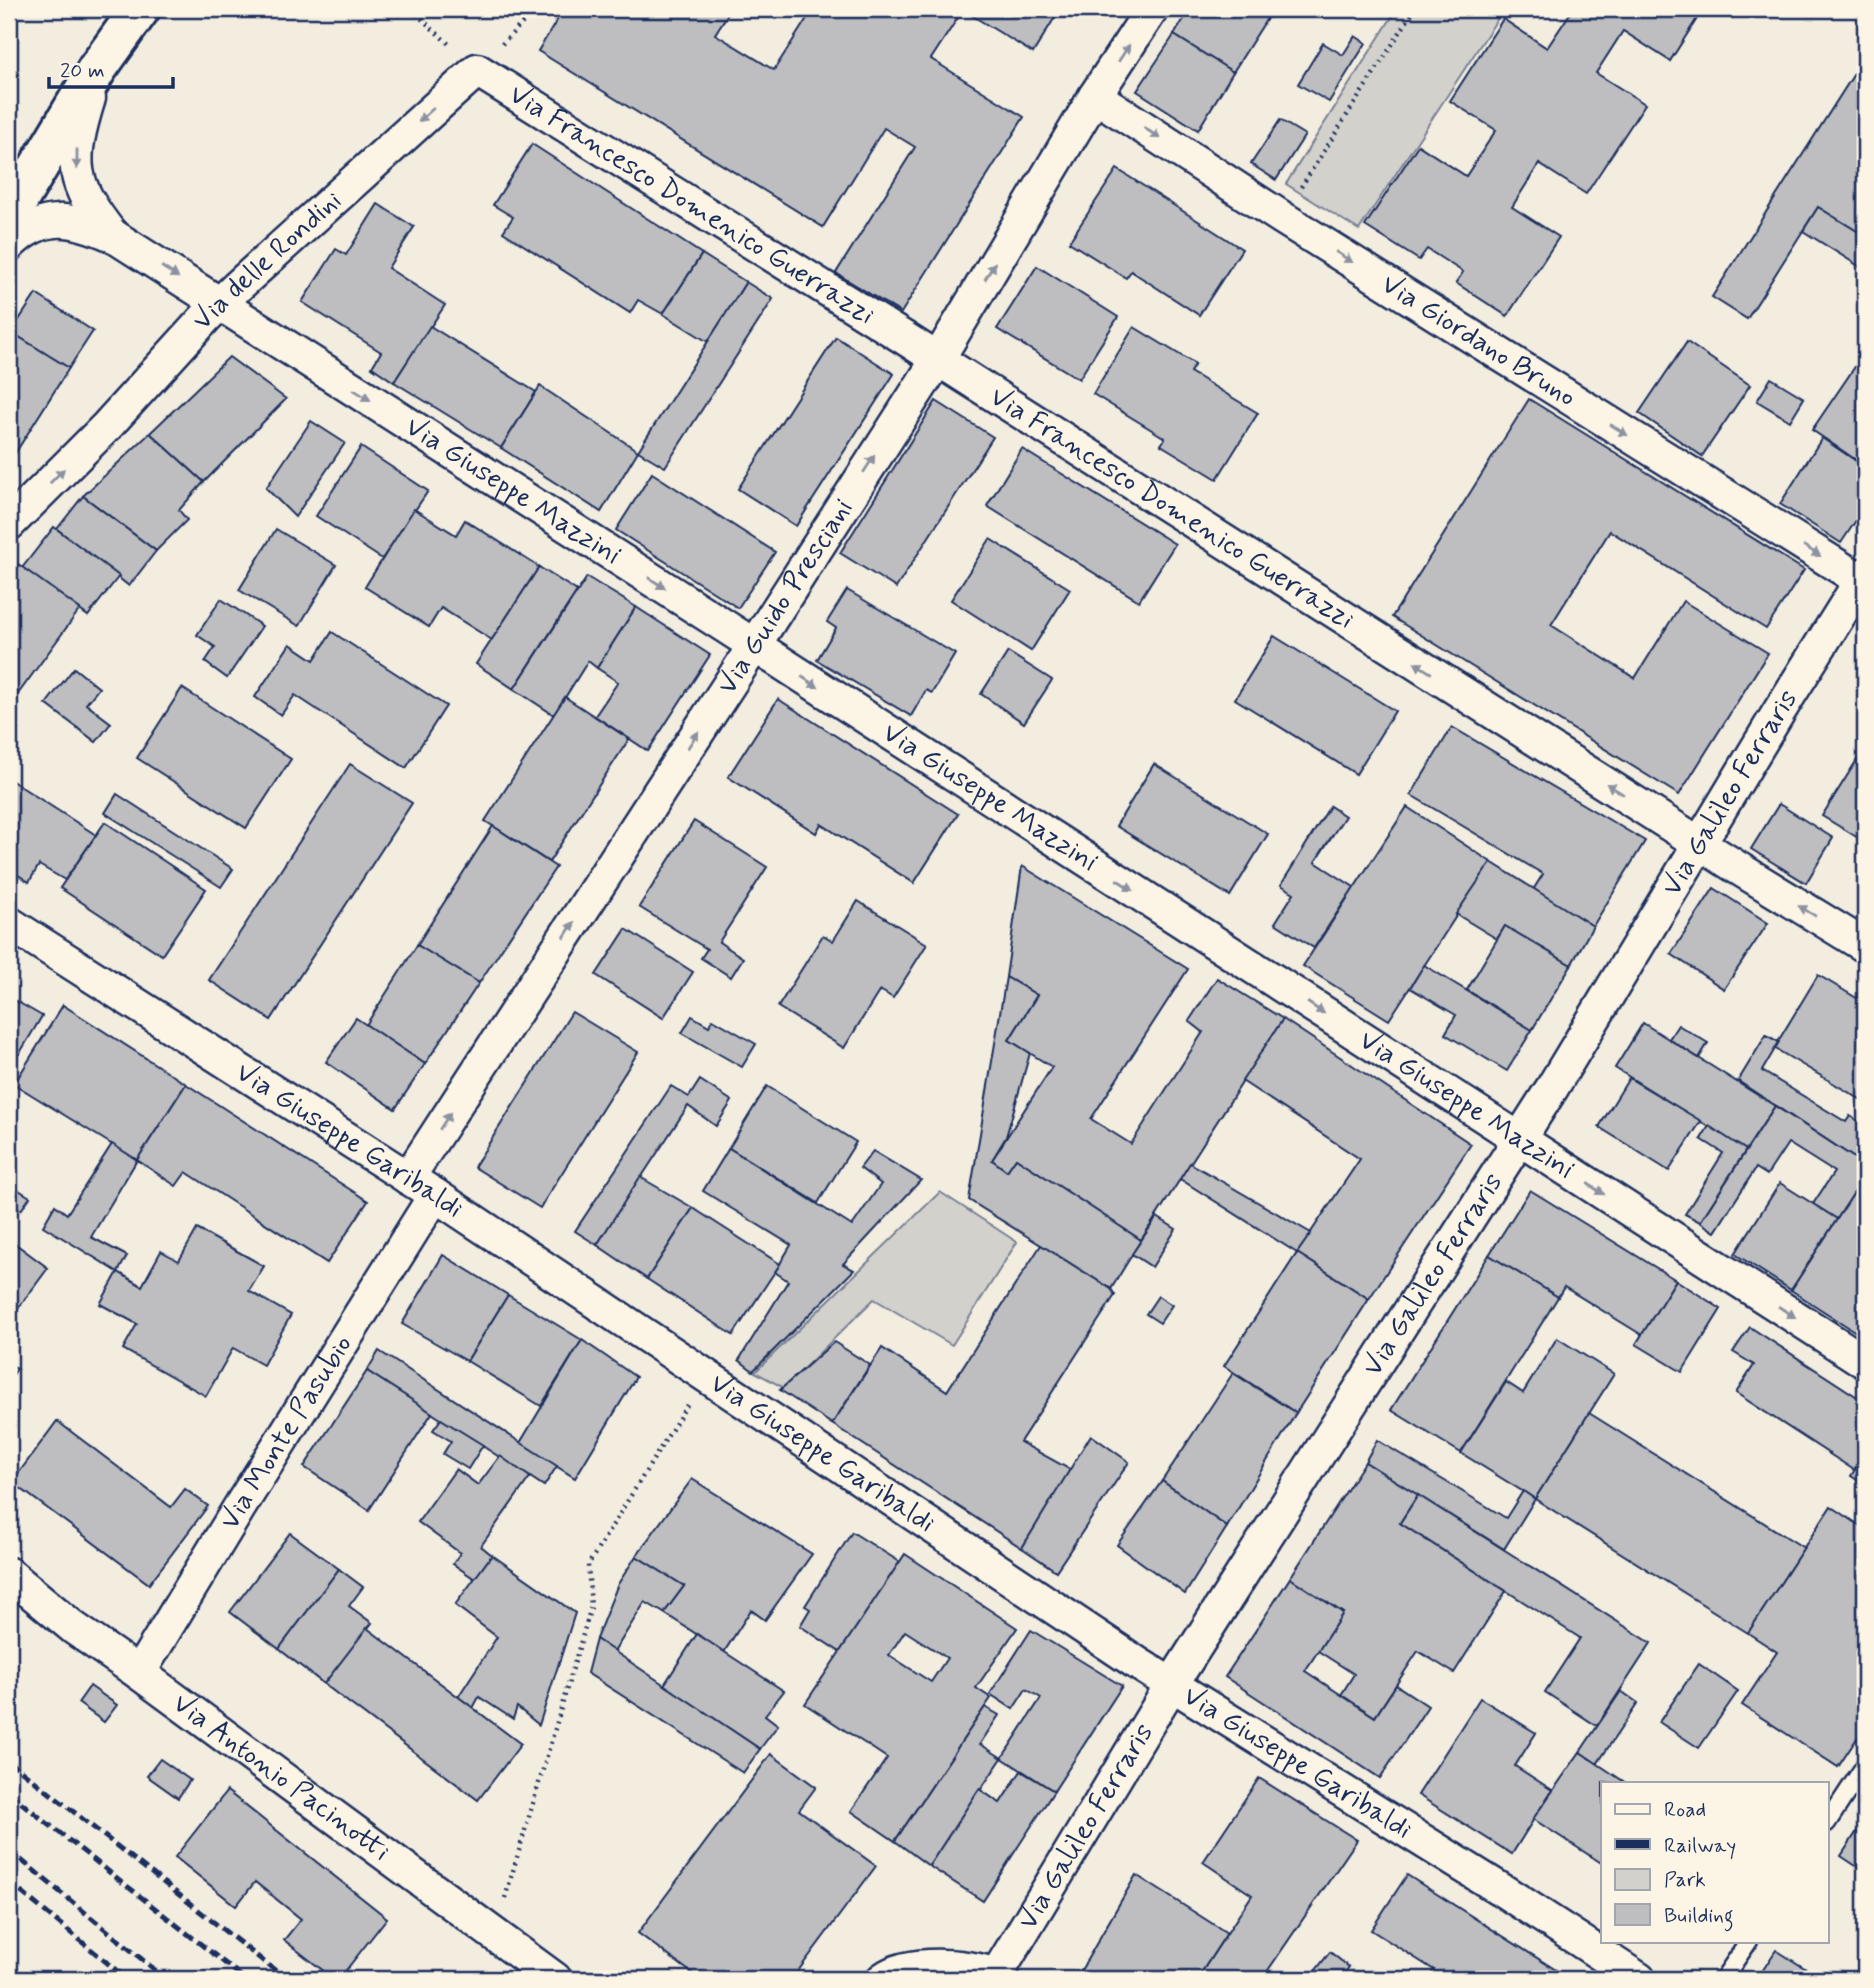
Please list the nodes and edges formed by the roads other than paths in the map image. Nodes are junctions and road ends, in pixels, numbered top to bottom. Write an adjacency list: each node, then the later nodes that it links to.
1 (140, 9): 3 (street)
2 (1152, 9): 5 (street, Via Guido Presciani, one-way to 2)
3 (97, 69): 6 (street); 7 (street, Via Giuseppe Mazzini, one-way to 7)
4 (477, 70): 9 (street, Via delle Rondini, one-way to 9); 10 (street, Via Francesco Domenico Guerrazzi)
5 (1095, 96): 10 (street, Via Guido Presciani, one-way to 5); 12 (street, Via Giordano Bruno, one-way to 12)
6 (9, 216)
7 (113, 235): 8 (street, Via Giuseppe Mazzini); 9 (street, Via Giuseppe Mazzini, one-way to 9)
8 (9, 245)
9 (220, 304): 11 (street, Via delle Rondini, one-way to 9); 13 (street, Via Giuseppe Mazzini, one-way to 13)
10 (937, 359): 13 (street, Via Guido Presciani, one-way to 10); 14 (street, Via Francesco Domenico Guerrazzi, one-way to 10)
11 (9, 524)
12 (1864, 579): 14 (street, Via Galileo Ferraris)
13 (753, 645): 17 (street, Via Giuseppe Mazzini, one-way to 17); 18 (street, Via Guido Presciani, one-way to 13)
14 (1699, 843): 16 (street, Via Francesco Domenico Guerrazzi, one-way to 14); 17 (street, Via Galileo Ferraris)
15 (9, 923): 18 (street, Via Giuseppe Garibaldi)
16 (1865, 946)
17 (1518, 1138): 20 (street, Via Giuseppe Mazzini, one-way to 20); 23 (street, Via Galileo Ferraris)
18 (408, 1178): 19 (street, Via Giuseppe Garibaldi)
19 (435, 1195): 22 (street, Via Monte Pasubio); 23 (street, Via Giuseppe Garibaldi)
20 (1865, 1362)
21 (9, 1574): 22 (street, Via Antonio Pacinotti)
22 (139, 1673): 28 (street, Via Antonio Pacinotti)
23 (1172, 1684): 27 (street, Via Galileo Ferraris); 30 (street, Via Giuseppe Garibaldi)
24 (1865, 1765): 25 (lane)
25 (1828, 1822)
26 (1748, 1942): 31 (lane)
27 (998, 1978): 29 (street)
28 (555, 1979)
29 (883, 1979)
30 (1639, 1979)
31 (1723, 1979)

